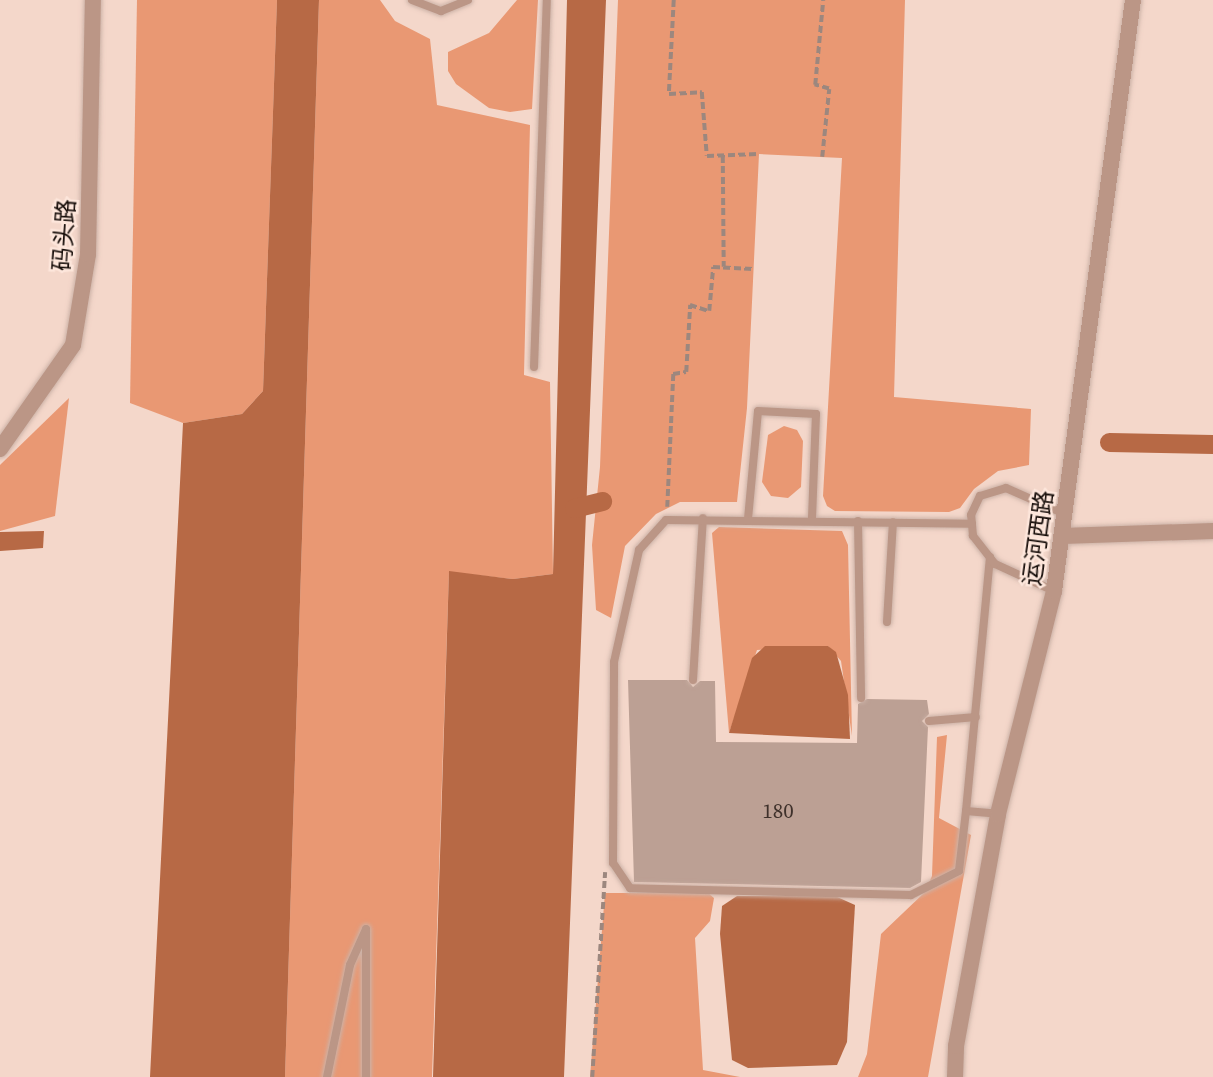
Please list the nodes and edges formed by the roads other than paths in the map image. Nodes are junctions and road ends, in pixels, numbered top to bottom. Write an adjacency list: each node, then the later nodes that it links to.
1 (93, 0): 7 (street, 码头路)
2 (412, 0): 3 (lane)
3 (468, 0)
4 (547, 0): 6 (lane)
5 (1133, 0): 8 (street, 运河西路)
6 (534, 367)
7 (0, 449)
8 (1066, 514): 14 (lane); 16 (street, 运河西路)
9 (703, 518): 10 (lane); 20 (lane); 24 (lane)
10 (748, 519): 11 (lane); 11 (lane)
11 (812, 520): 12 (lane)
12 (858, 522): 13 (lane); 21 (lane)
13 (892, 522): 14 (lane); 19 (lane)
14 (972, 524): 17 (lane)
15 (1213, 531): 16 (street)
16 (1062, 536): 18 (street, 运河西路)
17 (990, 557): 18 (lane); 22 (lane)
18 (1054, 591): 25 (street, 运河西路)
19 (887, 622)
20 (693, 680)
21 (862, 698)
22 (976, 717): 23 (lane); 24 (lane)
23 (929, 721)
24 (966, 811): 25 (lane)
25 (998, 814): 28 (street, 运河西路)
26 (327, 1077): 27 (lane)
27 (366, 1077)
28 (955, 1077)

